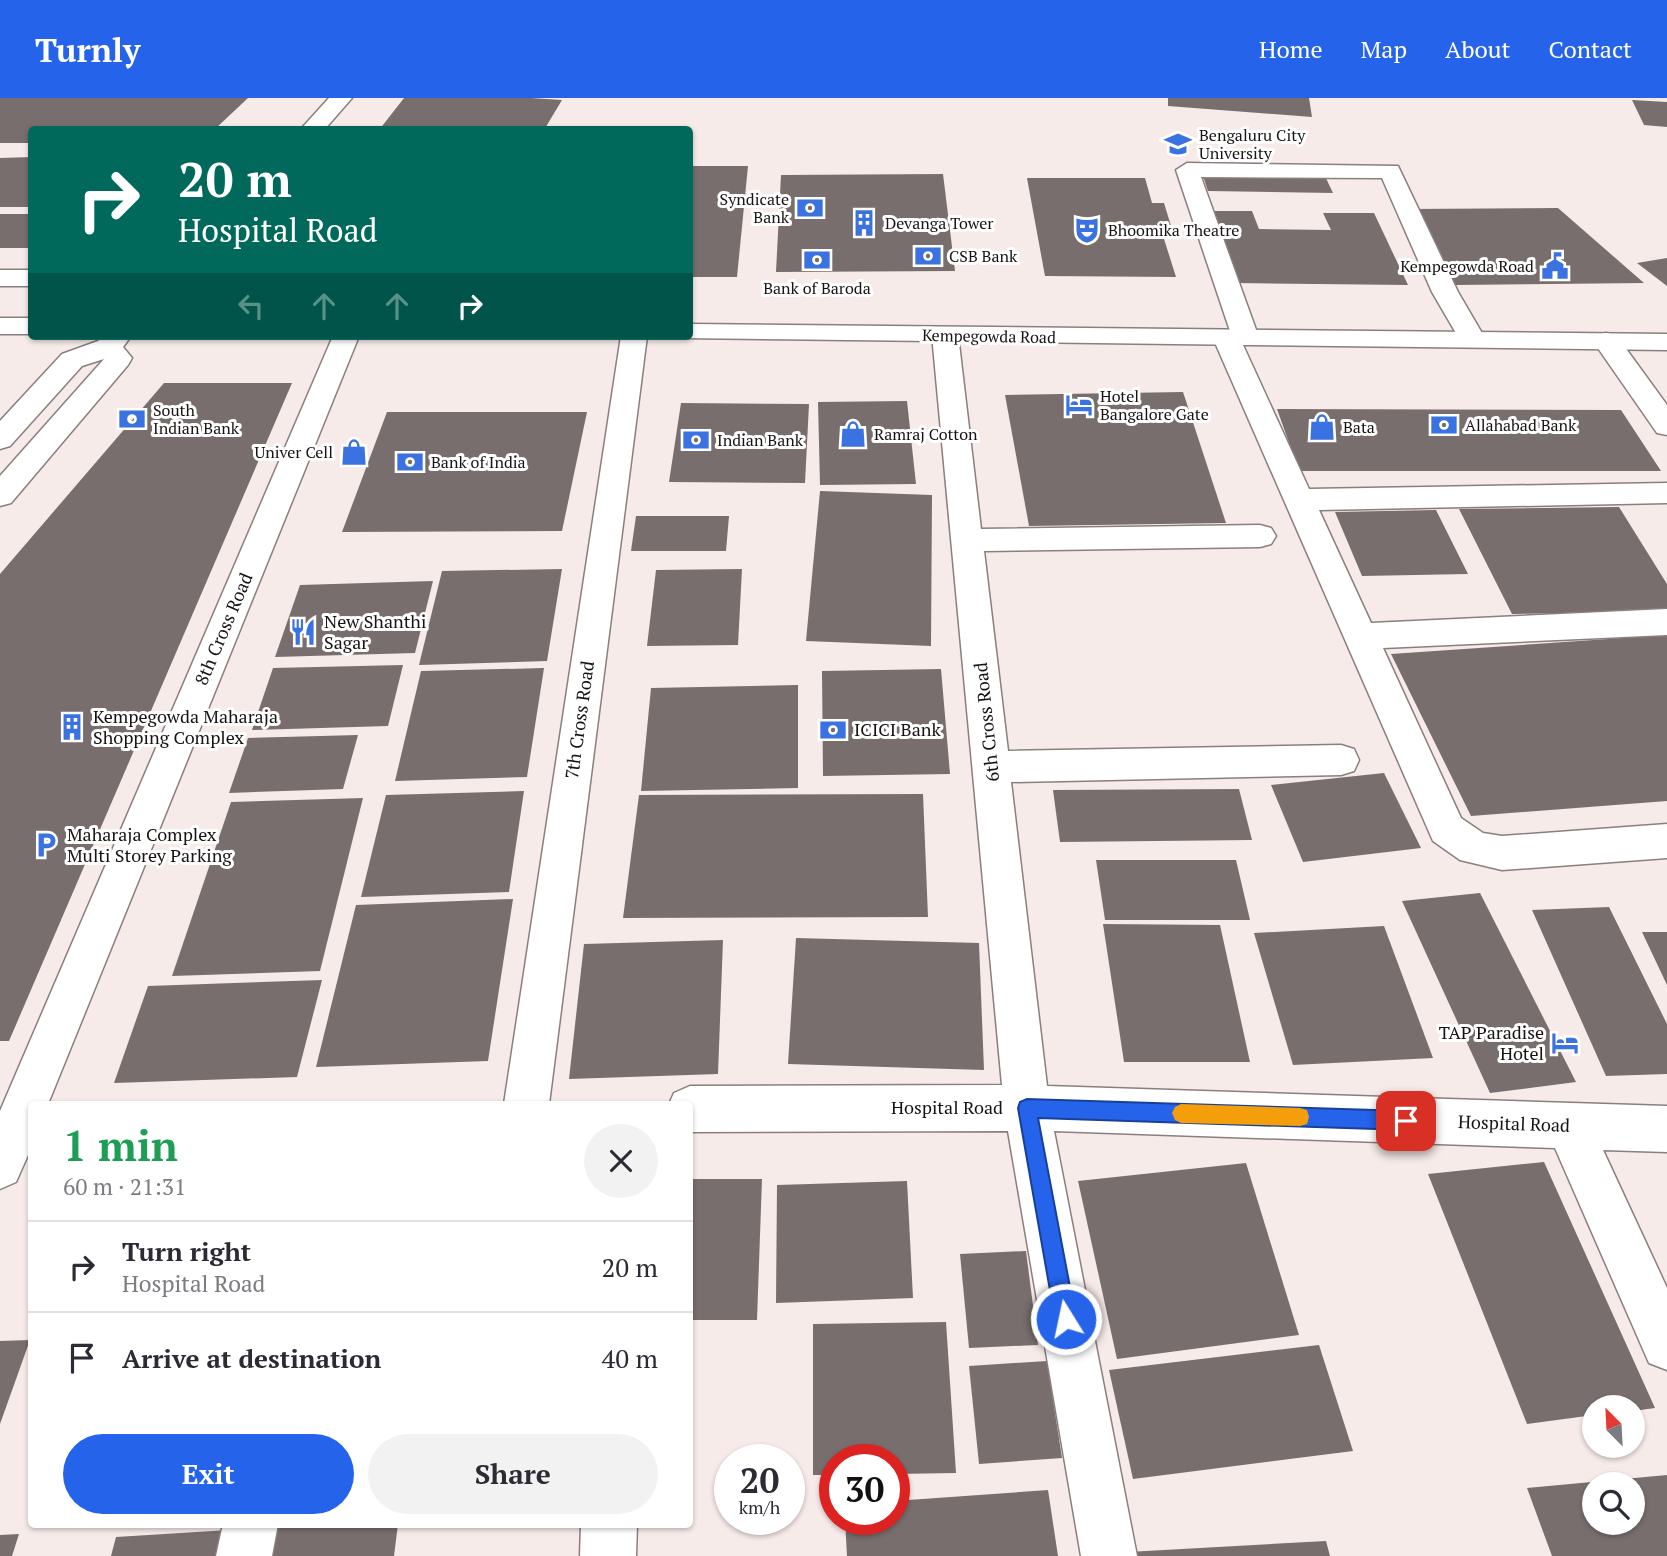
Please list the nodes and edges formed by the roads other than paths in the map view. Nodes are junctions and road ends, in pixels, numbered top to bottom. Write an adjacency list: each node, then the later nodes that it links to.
1 (341, 98): 2 (street)
2 (315, 126)
3 (0, 278): 4 (street)
4 (28, 278)
5 (0, 326): 6 (street)
6 (28, 326)
7 (693, 332): 8 (street, Kempegowda Road)
8 (945, 335): 9 (street, Kempegowda Road); 22 (street, 6th Cross Road)
9 (1236, 338): 12 (street, Kempegowda Road); 12 (street); 20 (street)
10 (344, 340): 31 (street, 8th Cross Road)
11 (633, 340): 28 (street, 7th Cross Road)
12 (1473, 340): 13 (street, Kempegowda Road)
13 (1606, 341): 15 (street, Kempegowda Road); 16 (street)
14 (113, 342): 17 (street); 19 (street)
15 (1667, 342)
16 (1667, 426)
17 (0, 439)
18 (1667, 492): 20 (street)
19 (0, 496)
20 (1298, 500): 24 (street)
21 (1260, 536): 22 (street)
22 (967, 540): 26 (street, 6th Cross Road)
23 (1667, 622): 24 (street)
24 (1357, 636): 27 (street)
25 (1341, 760): 26 (street)
26 (992, 767): 29 (street, 6th Cross Road)
27 (1667, 841)
28 (526, 1101)
29 (1027, 1108): 30 (street, Hospital Road); 32 (street, Hospital Road); 40 (street, 6th Cross Road)
30 (693, 1109)
31 (17, 1117): 34 (street, 8th Cross Road)
32 (1569, 1126): 33 (street, Hospital Road); 35 (street)
33 (1667, 1129)
34 (0, 1166)
35 (1667, 1345)
36 (250, 1528): 38 (street)
37 (609, 1528): 39 (street)
38 (244, 1556)
39 (608, 1556)
40 (1109, 1556)

